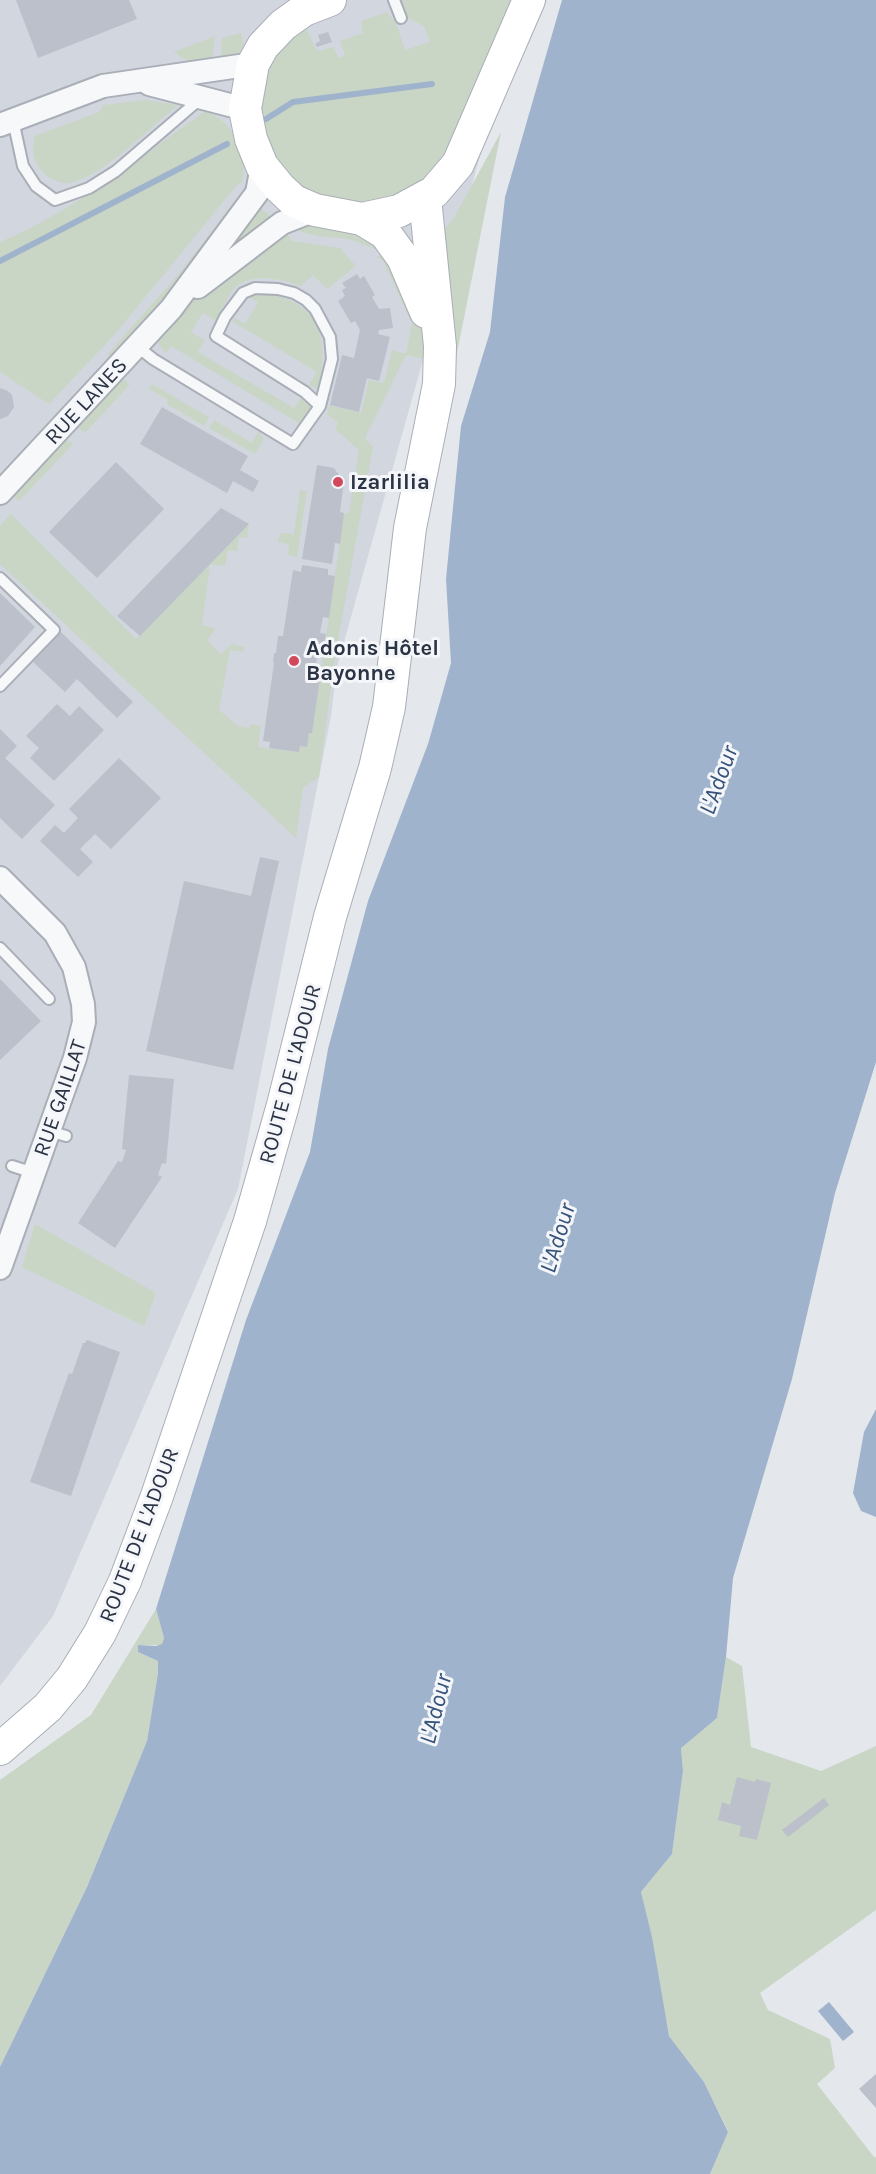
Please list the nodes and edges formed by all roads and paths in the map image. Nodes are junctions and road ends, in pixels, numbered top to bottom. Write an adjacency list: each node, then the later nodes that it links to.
1 (330, 0): 5 (main road)
2 (394, 0): 4 (lane)
3 (529, 0): 11 (main road)
4 (401, 18)
5 (253, 64): 6 (street); 8 (main road)
6 (141, 82): 7 (street); 9 (street)
7 (201, 98): 8 (street); 9 (lane)
8 (245, 109): 10 (main road)
9 (7, 130)
10 (262, 166): 12 (main road); 14 (street, RUE LANES)
11 (425, 198): 13 (main road); 16 (main road, ROUTE DE L'ADOUR)
12 (315, 210): 13 (main road); 14 (street, RUE LANES)
13 (362, 219): 16 (main road, ROUTE DE L'ADOUR)
14 (171, 309): 15 (street, RUE LANES)
15 (137, 346): 17 (lane); 18 (street, RUE LANES)
16 (440, 346): 27 (main road, ROUTE DE L'ADOUR)
17 (321, 406): 17 (lane)
18 (0, 493)
19 (0, 578): 20 (lane)
20 (0, 686)
21 (0, 878): 25 (street, RUE GAILLAT)
22 (0, 948): 23 (lane)
23 (49, 999)
24 (12, 1166): 25 (lane)
25 (34, 1173): 26 (street, RUE GAILLAT)
26 (0, 1268)
27 (0, 1749)

